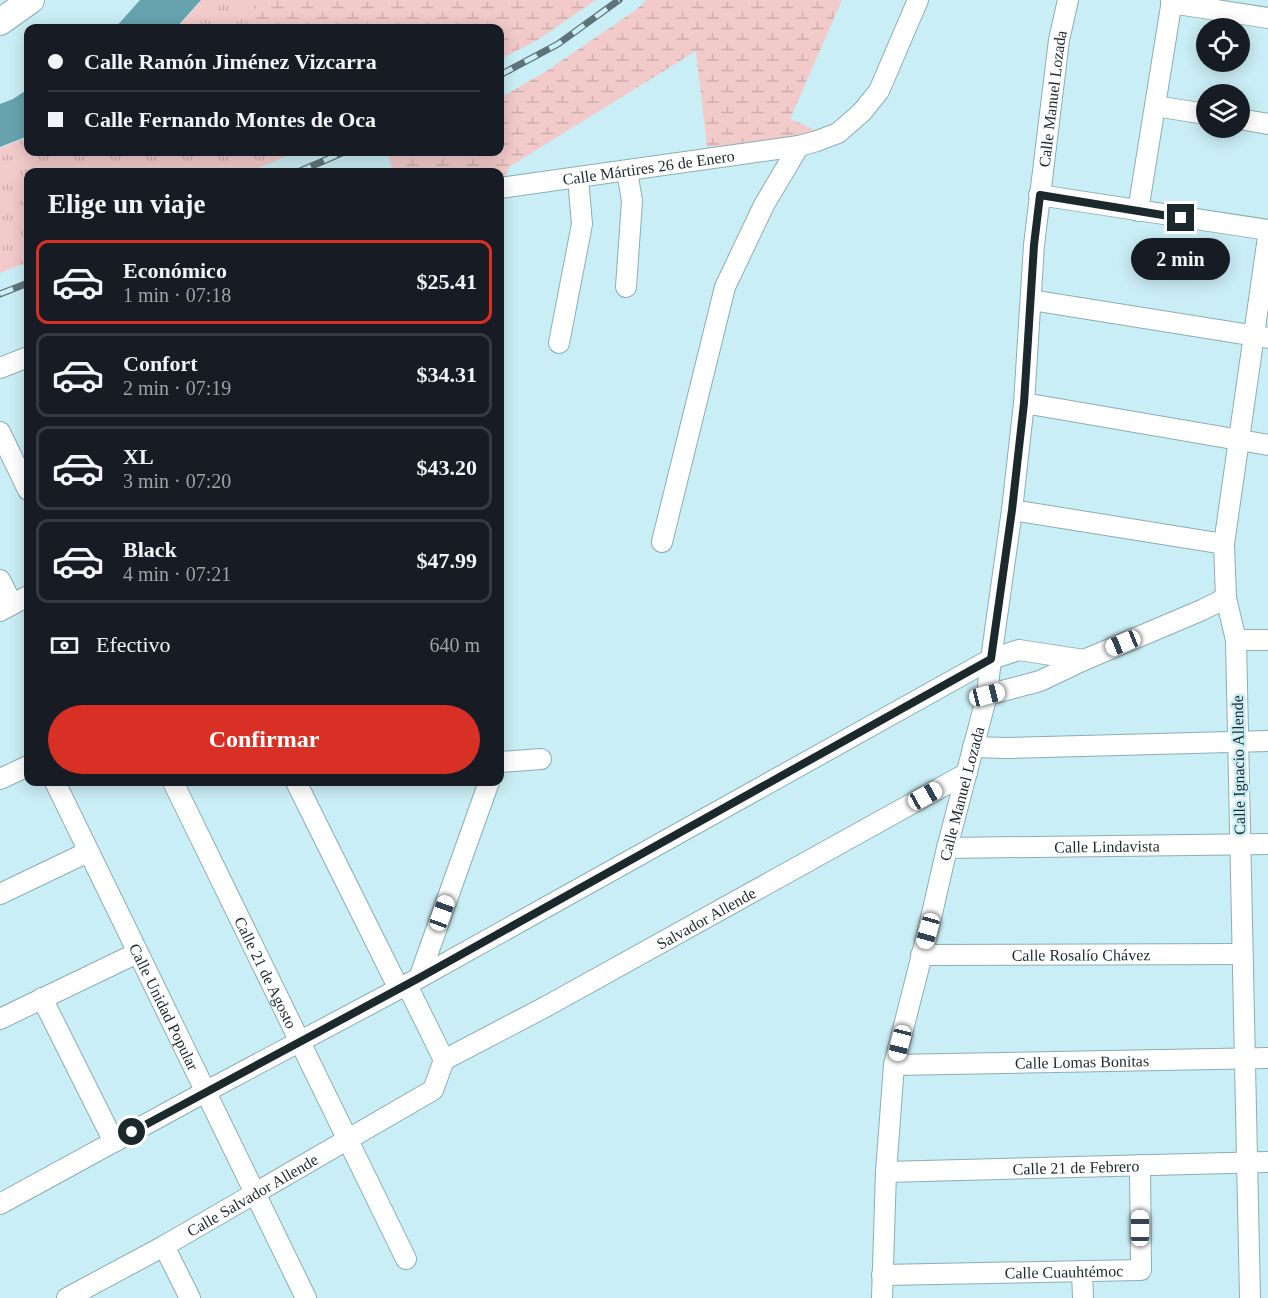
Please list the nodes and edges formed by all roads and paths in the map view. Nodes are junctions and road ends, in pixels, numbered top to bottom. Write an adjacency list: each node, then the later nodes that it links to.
1 (31, 0): 6 (main road)
2 (918, 0): 11 (street, Calle Mártires 26 de Enero)
3 (1068, 0): 15 (street, Calle Manuel Lozada)
4 (1171, 1): 5 (street); 7 (street)
5 (1268, 18)
6 (0, 22)
7 (1155, 106): 8 (street); 16 (street)
8 (1196, 112)
9 (1250, 121): 10 (street)
10 (1268, 124)
11 (799, 146): 12 (street, Calle Mártires 26 de Enero); 31 (street)
12 (627, 171): 13 (street, Calle Mártires 26 de Enero); 19 (street)
13 (578, 178): 14 (street, Calle Mártires 26 de Enero); 22 (street)
14 (504, 187)
15 (1040, 195): 16 (street); 20 (street, Calle Manuel Lozada)
16 (1137, 211): 17 (street)
17 (1268, 230)
18 (1268, 237): 21 (street, Calle Ignacio Allende)
19 (626, 287)
20 (1031, 300): 21 (street); 25 (street, Calle Manuel Lozada)
21 (1261, 337): 27 (street, Calle Ignacio Allende)
22 (559, 343)
23 (24, 359): 24 (street)
24 (0, 369)
25 (1024, 403): 27 (street); 30 (street, Calle Manuel Lozada)
26 (0, 432): 29 (street)
27 (1239, 441): 28 (street); 32 (street, Calle Ignacio Allende)
28 (1268, 445)
29 (24, 482)
30 (1012, 510): 32 (street); 38 (street, Calle Manuel Lozada)
31 (662, 543)
32 (1224, 544): 34 (street, Calle Ignacio Allende)
33 (0, 580): 35 (street)
34 (1226, 598): 36 (street, Calle Ignacio Allende); 39 (street)
35 (14, 604)
36 (1236, 640): 37 (street); 42 (street, Calle Ignacio Allende)
37 (1268, 640)
38 (991, 659): 39 (street); 40 (street, Calle Manuel Lozada); 61 (street)
39 (1084, 660): 40 (street)
40 (987, 695): 43 (street, Calle Manuel Lozada)
41 (1268, 741): 42 (street)
42 (1238, 742): 43 (street); 53 (street, Calle Ignacio Allende)
43 (973, 747): 47 (street, Calle Manuel Lozada)
44 (541, 759): 45 (street)
45 (504, 762)
46 (24, 768): 48 (street)
47 (967, 773): 55 (street, Calle Manuel Lozada); 67 (street, Salvador Allende)
48 (0, 779)
49 (57, 786): 56 (street, Calle Unidad Popular)
50 (175, 786): 64 (street, Calle 21 de Agosto)
51 (298, 786): 61 (street)
52 (487, 786): 61 (street)
53 (1240, 844): 54 (street, Calle Lindavista); 55 (street, Calle Lindavista); 59 (street, Calle Ignacio Allende)
54 (1268, 844)
55 (947, 848): 60 (street, Calle Manuel Lozada)
56 (88, 852): 57 (street); 58 (street, Calle Unidad Popular)
57 (0, 894)
58 (137, 953): 62 (street); 69 (street, Calle Unidad Popular)
59 (1242, 954): 60 (street, Calle Rosalío Chávez); 65 (street, Calle Ignacio Allende)
60 (921, 955): 68 (street, Calle Manuel Lozada)
61 (408, 984): 64 (street); 67 (street)
62 (42, 999): 63 (street); 71 (street)
63 (0, 1019)
64 (300, 1042): 69 (street); 70 (street, Calle 21 de Agosto)
65 (1245, 1058): 66 (street, Calle Lomas Bonitas); 68 (street, Calle Lomas Bonitas); 73 (street, Calle Ignacio Allende)
66 (1268, 1058)
67 (444, 1060): 70 (street, Calle Salvador Allende)
68 (894, 1065): 75 (street, Calle Manuel Lozada)
69 (205, 1092): 71 (street); 76 (street, Calle Unidad Popular)
70 (349, 1140): 76 (street, Calle Salvador Allende); 79 (street, Calle 21 de Agosto)
71 (114, 1142): 77 (street)
72 (1268, 1162): 73 (street, Calle 21 de Febrero)
73 (1247, 1163): 74 (street, Calle 21 de Febrero); 87 (street, Calle Ignacio Allende)
74 (1140, 1165): 75 (street, Calle 21 de Febrero); 80 (street, Calle Cuauhtémoc)
75 (886, 1172): 81 (street, Calle Manuel Lozada)
76 (255, 1193): 78 (street, Calle Salvador Allende); 84 (street, Calle Unidad Popular)
77 (0, 1204)
78 (164, 1246): 82 (street, Calle Salvador Allende); 83 (street)
79 (406, 1259)
80 (1082, 1271): 81 (street, Calle Cuauhtémoc); 86 (street)
81 (882, 1275): 85 (street, Calle Manuel Lozada)
82 (71, 1297)
83 (190, 1298)
84 (306, 1298)
85 (882, 1298)
86 (1083, 1298)
87 (1250, 1298)

